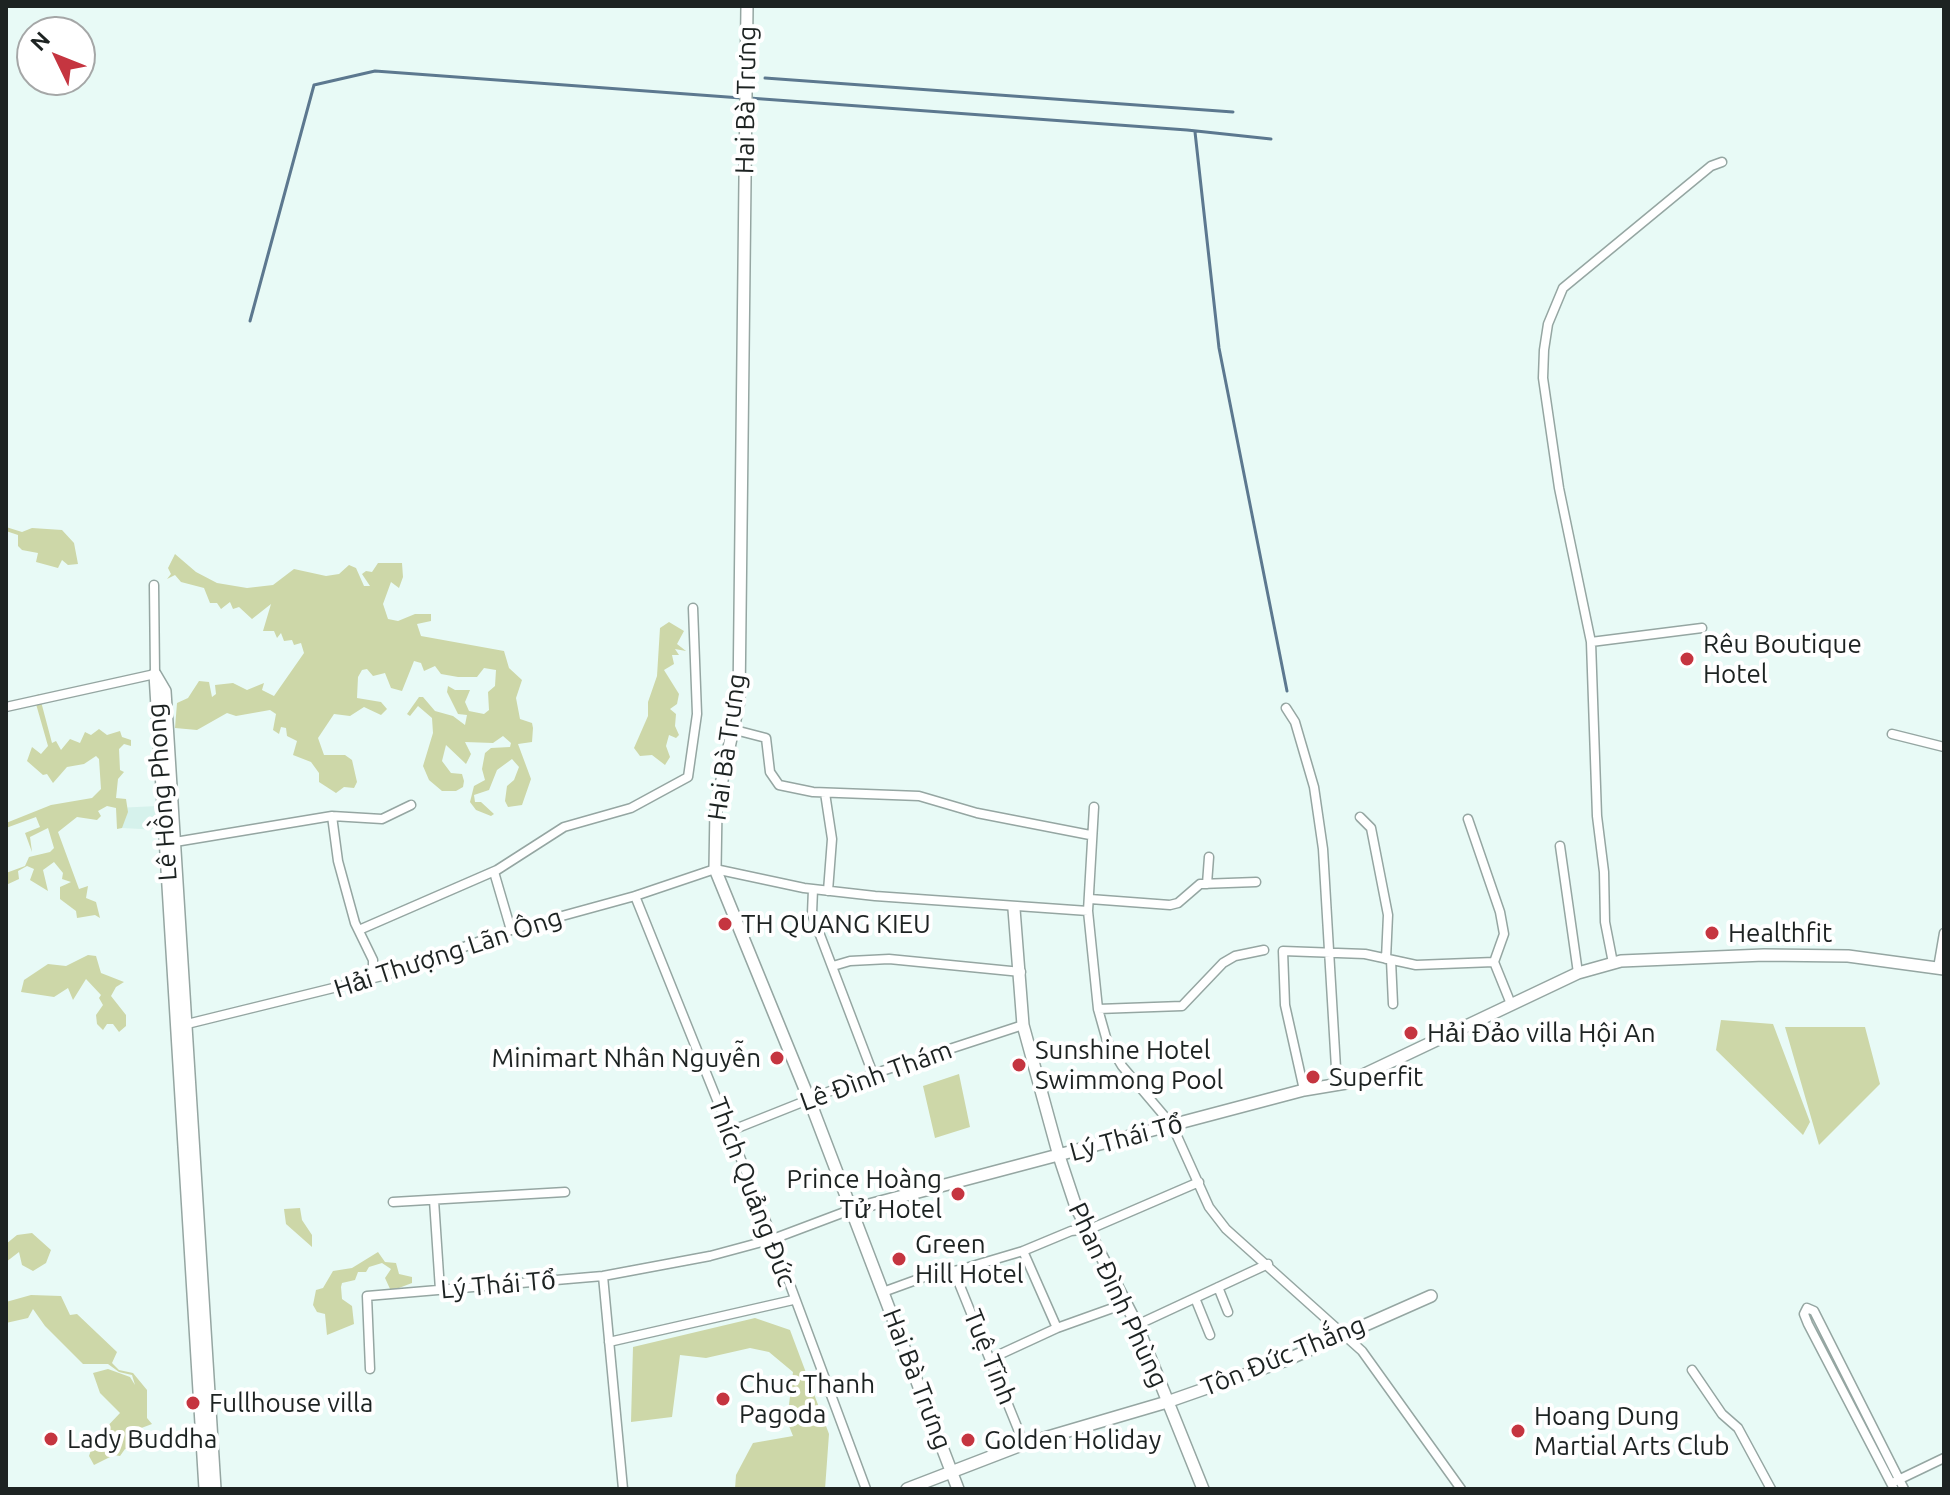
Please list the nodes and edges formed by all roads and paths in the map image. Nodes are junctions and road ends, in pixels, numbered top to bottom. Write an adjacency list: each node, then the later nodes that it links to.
1 (747, 6): 10 (street, Hai Bà Trưng)
2 (1722, 162): 6 (street)
3 (154, 585): 7 (street)
4 (693, 608): 24 (street)
5 (1702, 628): 6 (street)
6 (1591, 642): 40 (street)
7 (155, 674): 8 (street); 20 (street, Lê Hồng Phong); 49 (street, Lê Hồng Phong)
8 (6, 707)
9 (1286, 708): 37 (street)
10 (735, 730): 13 (street); 23 (street, Hai Bà Trưng)
11 (1892, 734): 12 (street)
12 (1944, 747)
13 (825, 793): 19 (street); 28 (street)
14 (411, 805): 16 (street)
15 (1094, 807): 19 (street)
16 (332, 816): 20 (street); 33 (street)
17 (1360, 817): 38 (street)
18 (1468, 819): 39 (street)
19 (1090, 835): 30 (street)
20 (175, 842): 49 (street, Lê Hồng Phong)
21 (1560, 846): 44 (street)
22 (1209, 857): 26 (street)
23 (715, 869): 27 (street); 29 (street, Hải Thượng Lãn Ông); 54 (street, Hai Bà Trưng)
24 (494, 872): 33 (street); 34 (street)
25 (1256, 882): 26 (street)
26 (1207, 884): 30 (street)
27 (813, 889): 28 (street); 41 (street)
28 (828, 891): 31 (street)
29 (635, 896): 34 (street, Hải Thượng Lãn Ông); 56 (street, Thích Quảng Đức)
30 (1090, 899): 32 (street)
31 (1014, 909): 32 (street); 43 (street, Phan Đình Phùng)
32 (1088, 911): 48 (street)
33 (359, 930): 45 (street)
34 (511, 930): 45 (street, Hải Thượng Lãn Ông)
35 (1944, 933): 42 (street)
36 (1264, 950): 48 (street)
37 (1330, 953): 38 (street); 52 (street); 53 (street)
38 (1389, 960): 39 (street); 46 (street)
39 (1494, 962): 47 (street)
40 (1613, 963): 42 (street, Lý Thái Tổ); 44 (street, Lý Thái Tổ)
41 (833, 966): 43 (street); 51 (street)
42 (1941, 968)
43 (1021, 972): 50 (street, Phan Đình Phùng)
44 (1578, 973): 47 (street, Lý Thái Tổ)
45 (386, 975): 49 (street, Hải Thượng Lãn Ông)
46 (1393, 1004)
47 (1511, 1004): 52 (street, Lý Thái Tổ)
48 (1098, 1009): 55 (street)
49 (183, 1025): 81 (street, Lê Hồng Phong)
50 (1023, 1025): 51 (street, Lê Đình Thám); 57 (street, Phan Đình Phùng)
51 (873, 1074): 54 (street, Lê Đình Thám)
52 (1337, 1085): 53 (street, Lý Thái Tổ)
53 (1304, 1090): 55 (street, Lý Thái Tổ)
54 (809, 1099): 56 (street, Lê Đình Thám); 63 (street, Hai Bà Trưng)
55 (1172, 1125): 57 (street, Lý Thái Tổ); 58 (street)
56 (730, 1131): 66 (street, Thích Quảng Đức)
57 (1059, 1156): 62 (street, Phan Đình Phùng); 63 (street, Lý Thái Tổ)
58 (1199, 1182): 64 (street); 68 (street)
59 (565, 1192): 60 (street)
60 (434, 1200): 61 (street); 72 (street)
61 (393, 1202)
62 (1076, 1207): 64 (street, Phan Đình Phùng); 65 (street)
63 (850, 1210): 66 (street, Lý Thái Tổ); 73 (street, Hai Bà Trưng)
64 (1090, 1229): 65 (street); 77 (street, Phan Đình Phùng)
65 (1071, 1231): 67 (street)
66 (773, 1239): 70 (street, Lý Thái Tổ); 76 (street, Thích Quảng Đức)
67 (1023, 1251): 69 (street); 80 (street)
68 (1268, 1264): 71 (street); 82 (street)
69 (954, 1271): 73 (street); 85 (street, Tuệ Tĩnh)
70 (603, 1276): 72 (street, Lý Thái Tổ); 84 (street)
71 (1218, 1287): 75 (street); 78 (street)
72 (440, 1290): 86 (street, Lý Thái Tổ)
73 (883, 1292): 93 (street, Hai Bà Trưng)
74 (1431, 1296): 82 (street, Tôn Đức Thắng)
75 (1195, 1298): 79 (street); 83 (street)
76 (793, 1300): 84 (street); 98 (street, Thích Quảng Đức)
77 (1124, 1304): 79 (street, Phan Đình Phùng); 80 (street)
78 (1228, 1312)
79 (1137, 1325): 90 (street, Phan Đình Phùng)
80 (1057, 1328): 85 (street)
81 (201, 1334): 95 (street, Lê Hồng Phong); 96 (street, Lê Hồng Phong)
82 (1343, 1334): 90 (street, Tôn Đức Thắng); 102 (street)
83 (1210, 1335)
84 (609, 1342): 97 (street)
85 (992, 1358): 91 (street, Tuệ Tĩnh)
86 (370, 1369)
87 (1692, 1370): 103 (street)
88 (1853, 1388): 89 (street); 89 (street); 94 (street)
89 (1844, 1392): 94 (street)
90 (1167, 1402): 91 (street, Tôn Đức Thắng); 101 (street, Phan Đình Phùng)
91 (1024, 1444): 93 (street, Tôn Đức Thắng)
92 (1944, 1458): 94 (street)
93 (953, 1471): 99 (street, Tôn Đức Thắng); 100 (street, Hai Bà Trưng)
94 (1895, 1484): 104 (street)
95 (205, 1489)
96 (215, 1489)
97 (623, 1489)
98 (866, 1489)
99 (907, 1489)
100 (958, 1489)
101 (1203, 1489)
102 (1461, 1489)
103 (1771, 1489)
104 (1904, 1489)

